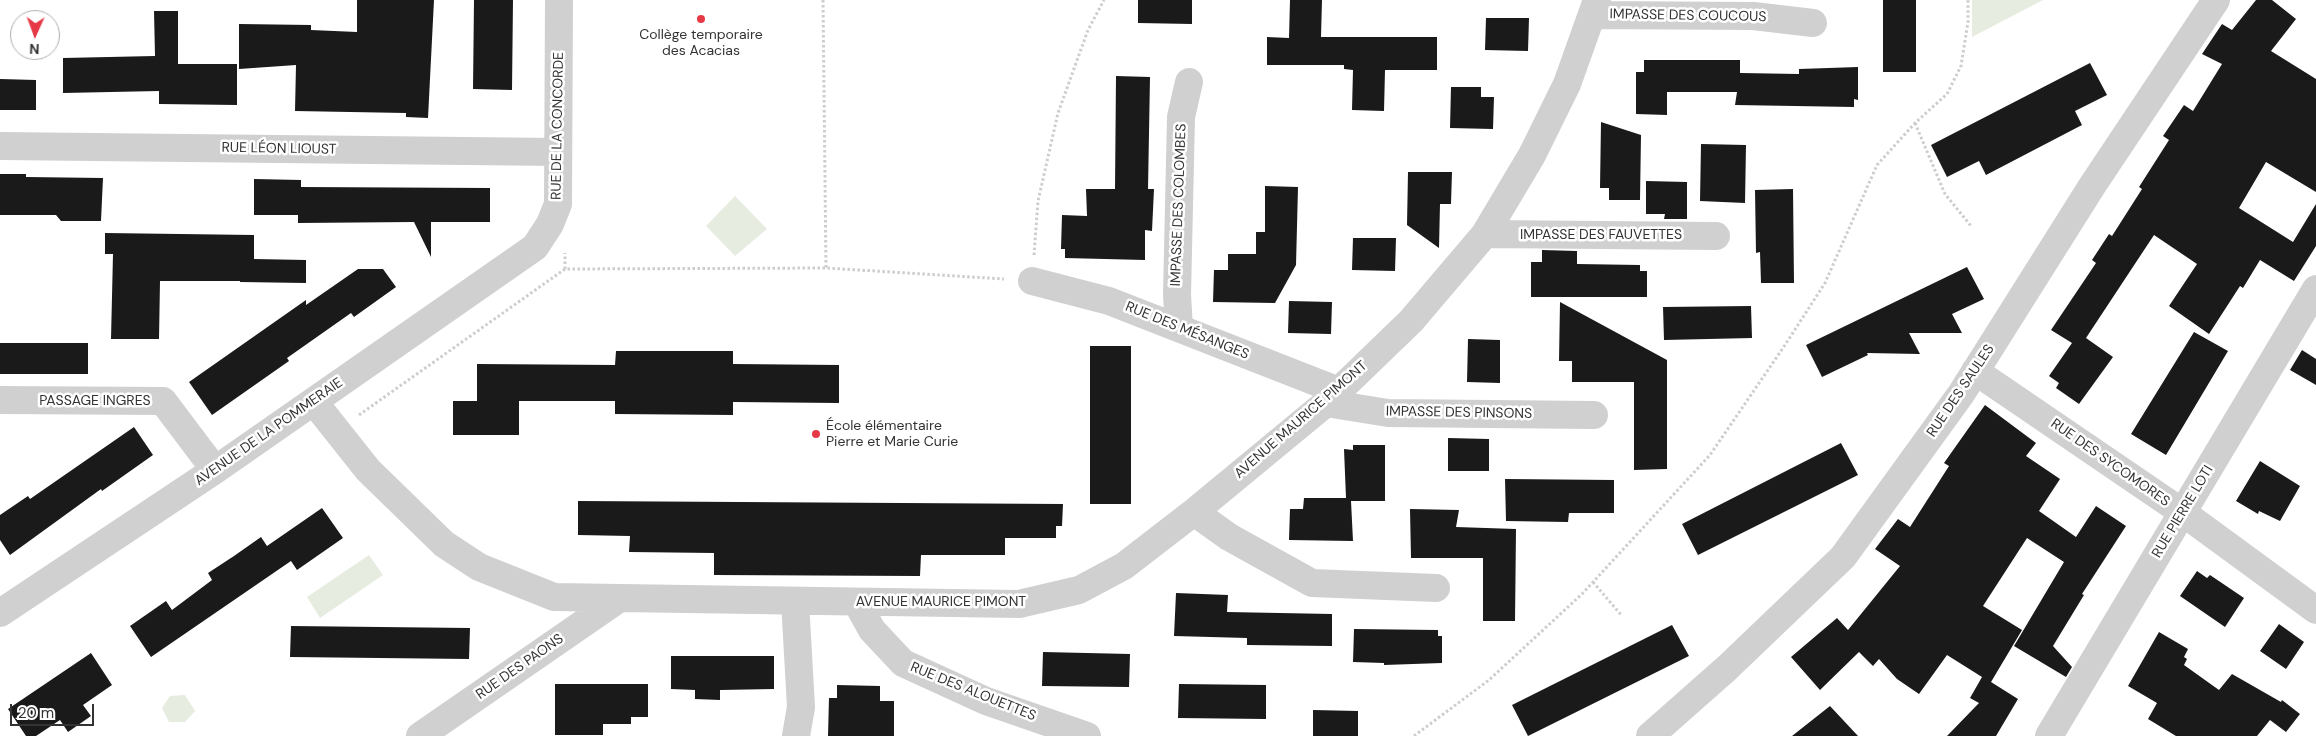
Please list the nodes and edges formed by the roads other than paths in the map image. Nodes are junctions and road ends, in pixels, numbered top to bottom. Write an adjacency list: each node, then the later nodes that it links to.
1 (559, 0): 7 (street, RUE DE LA CONCORDE)
2 (2216, 0): 14 (street, RUE DES SAULES)
3 (1594, 7): 4 (street, IMPASSE DES COUCOUS); 8 (street, AVENUE MAURICE PIMONT)
4 (1812, 23)
5 (1189, 82): 13 (street, IMPASSE DES COLOMBES)
6 (0, 146): 7 (street, RUE LÉON LIOUST)
7 (558, 152): 10 (street, RUE DE LA CONCORDE)
8 (1485, 234): 9 (street, IMPASSE DES FAUVETTES); 15 (street, AVENUE MAURICE PIMONT)
9 (1716, 236)
10 (535, 247): 17 (street, AVENUE DE LA POMMERAIE)
11 (1032, 281): 13 (street, RUE DES MÉSANGES)
12 (2316, 288): 21 (street, RUE PIERRE LOTI)
13 (1179, 328): 15 (street, RUE DES MÉSANGES)
14 (1975, 372): 21 (street, RUE DES SYCOMORES); 31 (street, RUE DES SAULES)
15 (1332, 397): 18 (street, IMPASSE DES PINSONS); 20 (street, AVENUE MAURICE PIMONT)
16 (0, 400): 19 (street, PASSAGE INGRES)
17 (314, 402): 19 (street, AVENUE DE LA POMMERAIE); 23 (street, AVENUE MAURICE PIMONT)
18 (1594, 415)
19 (215, 470): 27 (street, AVENUE DE LA POMMERAIE)
20 (1194, 512): 22 (street); 25 (street, AVENUE MAURICE PIMONT)
21 (2182, 512): 26 (street, RUE DES SYCOMORES); 32 (street, RUE PIERRE LOTI)
22 (1436, 588)
23 (620, 598): 24 (street, AVENUE MAURICE PIMONT); 28 (street, RUE DES PAONS)
24 (795, 601): 25 (street, AVENUE MAURICE PIMONT); 29 (street)
25 (857, 602): 30 (street, RUE DES ALOUETTES)
26 (2316, 610)
27 (0, 613)
28 (420, 736)
29 (796, 736)
30 (1087, 736)
31 (1650, 736)
32 (2050, 736)

